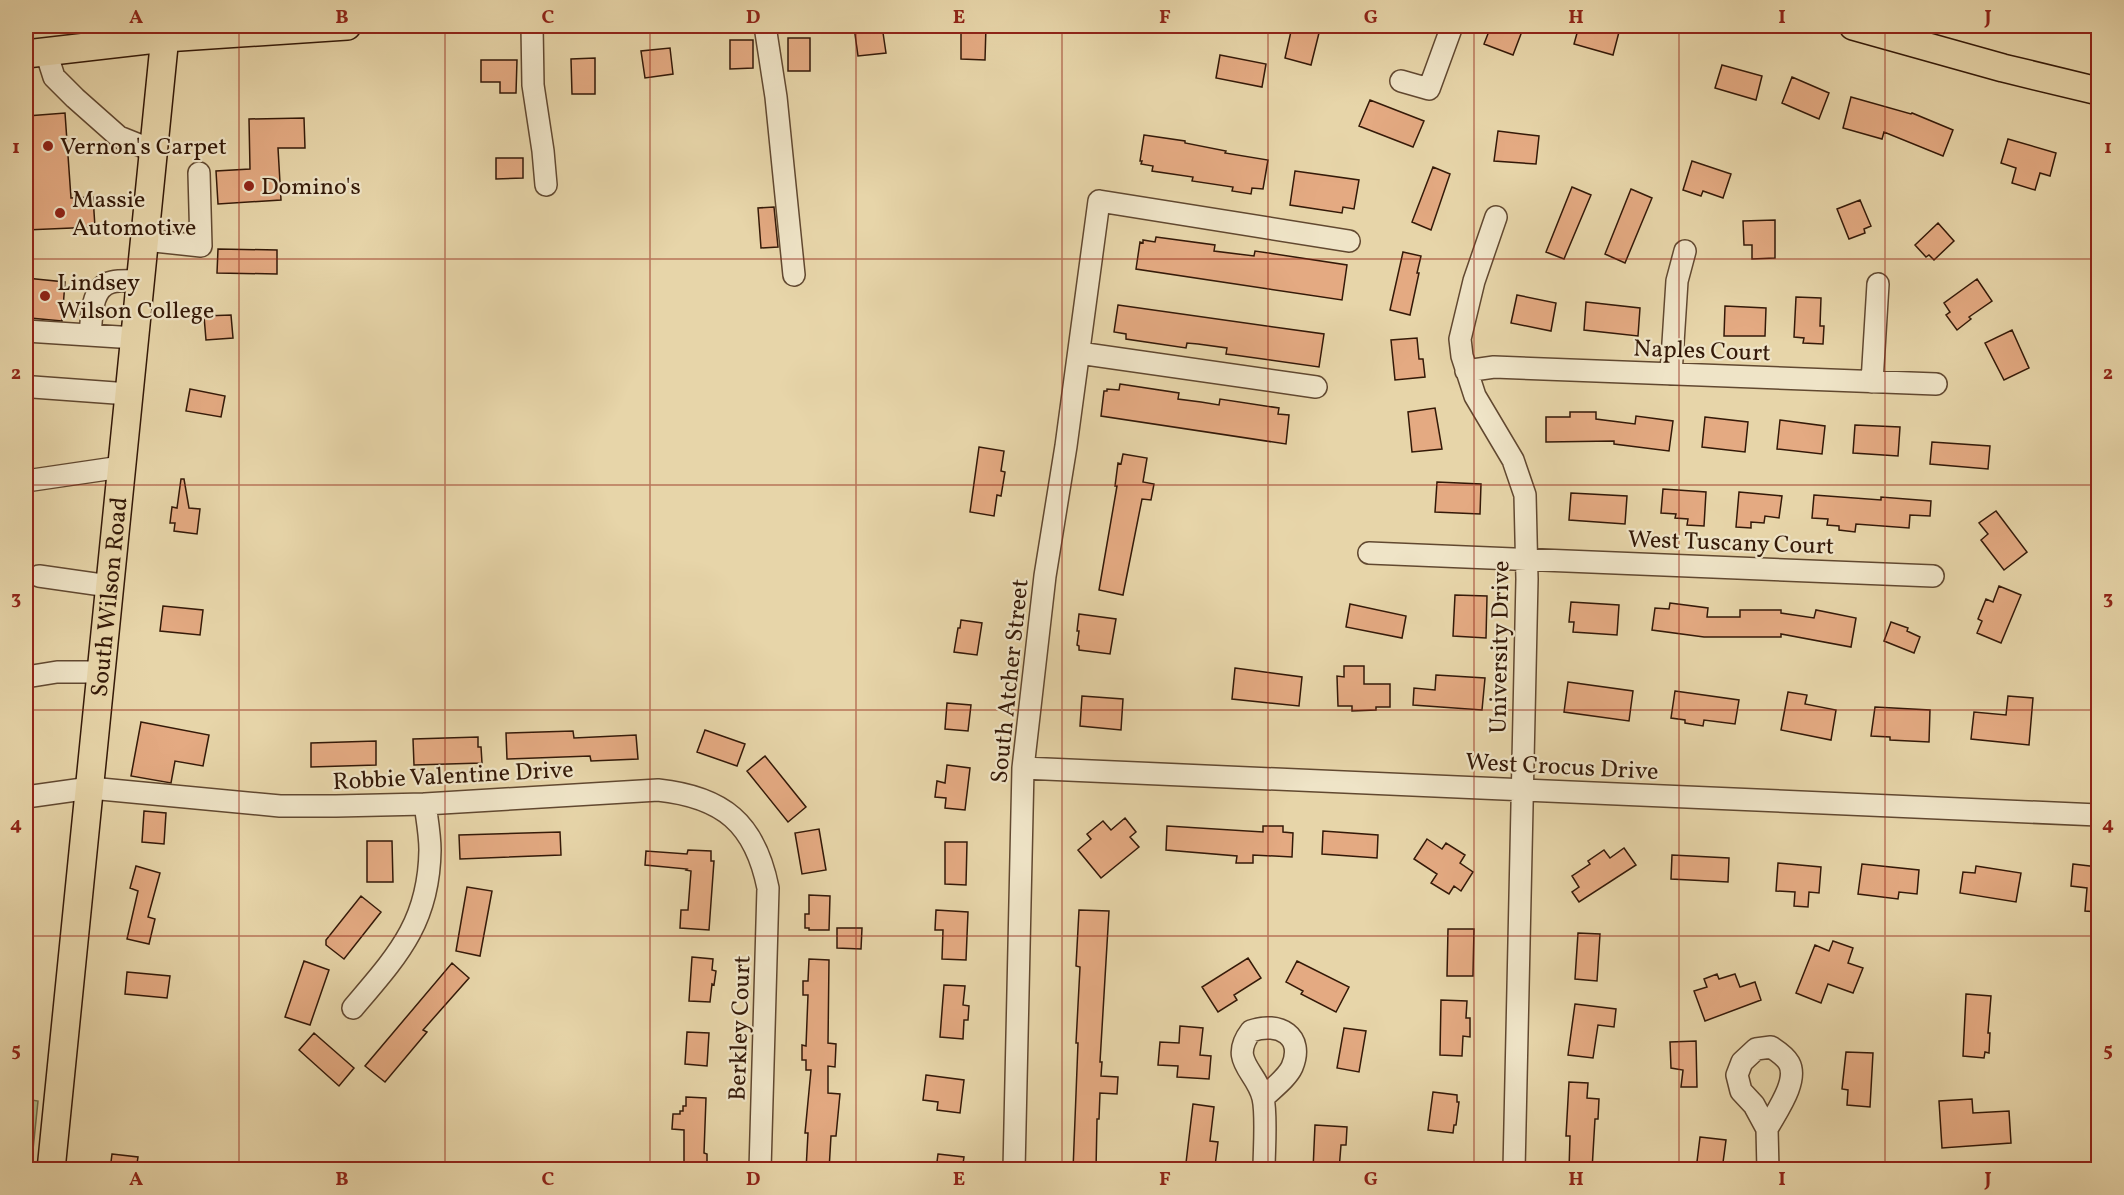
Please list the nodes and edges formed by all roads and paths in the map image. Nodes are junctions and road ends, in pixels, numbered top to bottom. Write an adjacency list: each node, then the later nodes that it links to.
1 (347, 26): 6 (main road)
2 (532, 26): 12 (street)
3 (765, 26): 17 (street)
4 (1452, 26): 8 (street)
5 (1853, 26): 9 (main road)
6 (166, 32): 7 (main road); 10 (main road, South Wilson Road)
7 (36, 53): 10 (street)
8 (1401, 81)
9 (2098, 91)
10 (154, 151): 14 (main road, South Wilson Road)
11 (199, 172): 14 (street)
12 (546, 185)
13 (1496, 217): 24 (street, University Drive)
14 (145, 240): 18 (main road, South Wilson Road)
15 (1349, 241): 23 (street, South Atcher Street)
16 (1685, 251): 25 (street)
17 (794, 275)
18 (141, 281): 21 (street); 22 (main road, South Wilson Road)
19 (1878, 284): 26 (street)
20 (26, 331): 21 (street)
21 (90, 335): 22 (street)
22 (135, 338): 30 (main road, South Wilson Road)
23 (1078, 352): 29 (street); 40 (street, South Atcher Street)
24 (1466, 371): 25 (street, Naples Court); 34 (street, University Drive)
25 (1671, 374): 26 (street, Naples Court)
26 (1872, 382): 27 (street, Naples Court)
27 (1936, 384)
28 (33, 387): 30 (street)
29 (1316, 387)
30 (129, 394): 31 (main road, South Wilson Road)
31 (122, 467): 32 (street); 37 (main road, South Wilson Road)
32 (26, 482)
33 (1370, 553): 34 (street, West Tuscany Court)
34 (1526, 559): 36 (street, West Tuscany Court); 42 (street, University Drive)
35 (39, 576): 37 (street)
36 (1933, 576)
37 (109, 586): 38 (main road, South Wilson Road)
38 (100, 672): 39 (street); 41 (main road, South Wilson Road)
39 (26, 676)
40 (1023, 768): 42 (street, West Crocus Drive); 52 (street, South Atcher Street)
41 (90, 788): 43 (street, Robbie Valentine Drive); 44 (street, Robbie Valentine Drive); 50 (main road, South Wilson Road)
42 (1523, 790): 45 (street, West Crocus Drive); 54 (street, University Drive)
43 (26, 797)
44 (425, 804): 46 (street, Robbie Valentine Drive); 47 (street)
45 (2098, 815)
46 (768, 888): 51 (street, Berkley Court)
47 (353, 1008)
48 (1263, 1098): 53 (street)
49 (1767, 1129): 55 (street)
50 (51, 1170)
51 (760, 1170)
52 (1014, 1170)
53 (1264, 1170)
54 (1514, 1170)
55 (1768, 1170)

